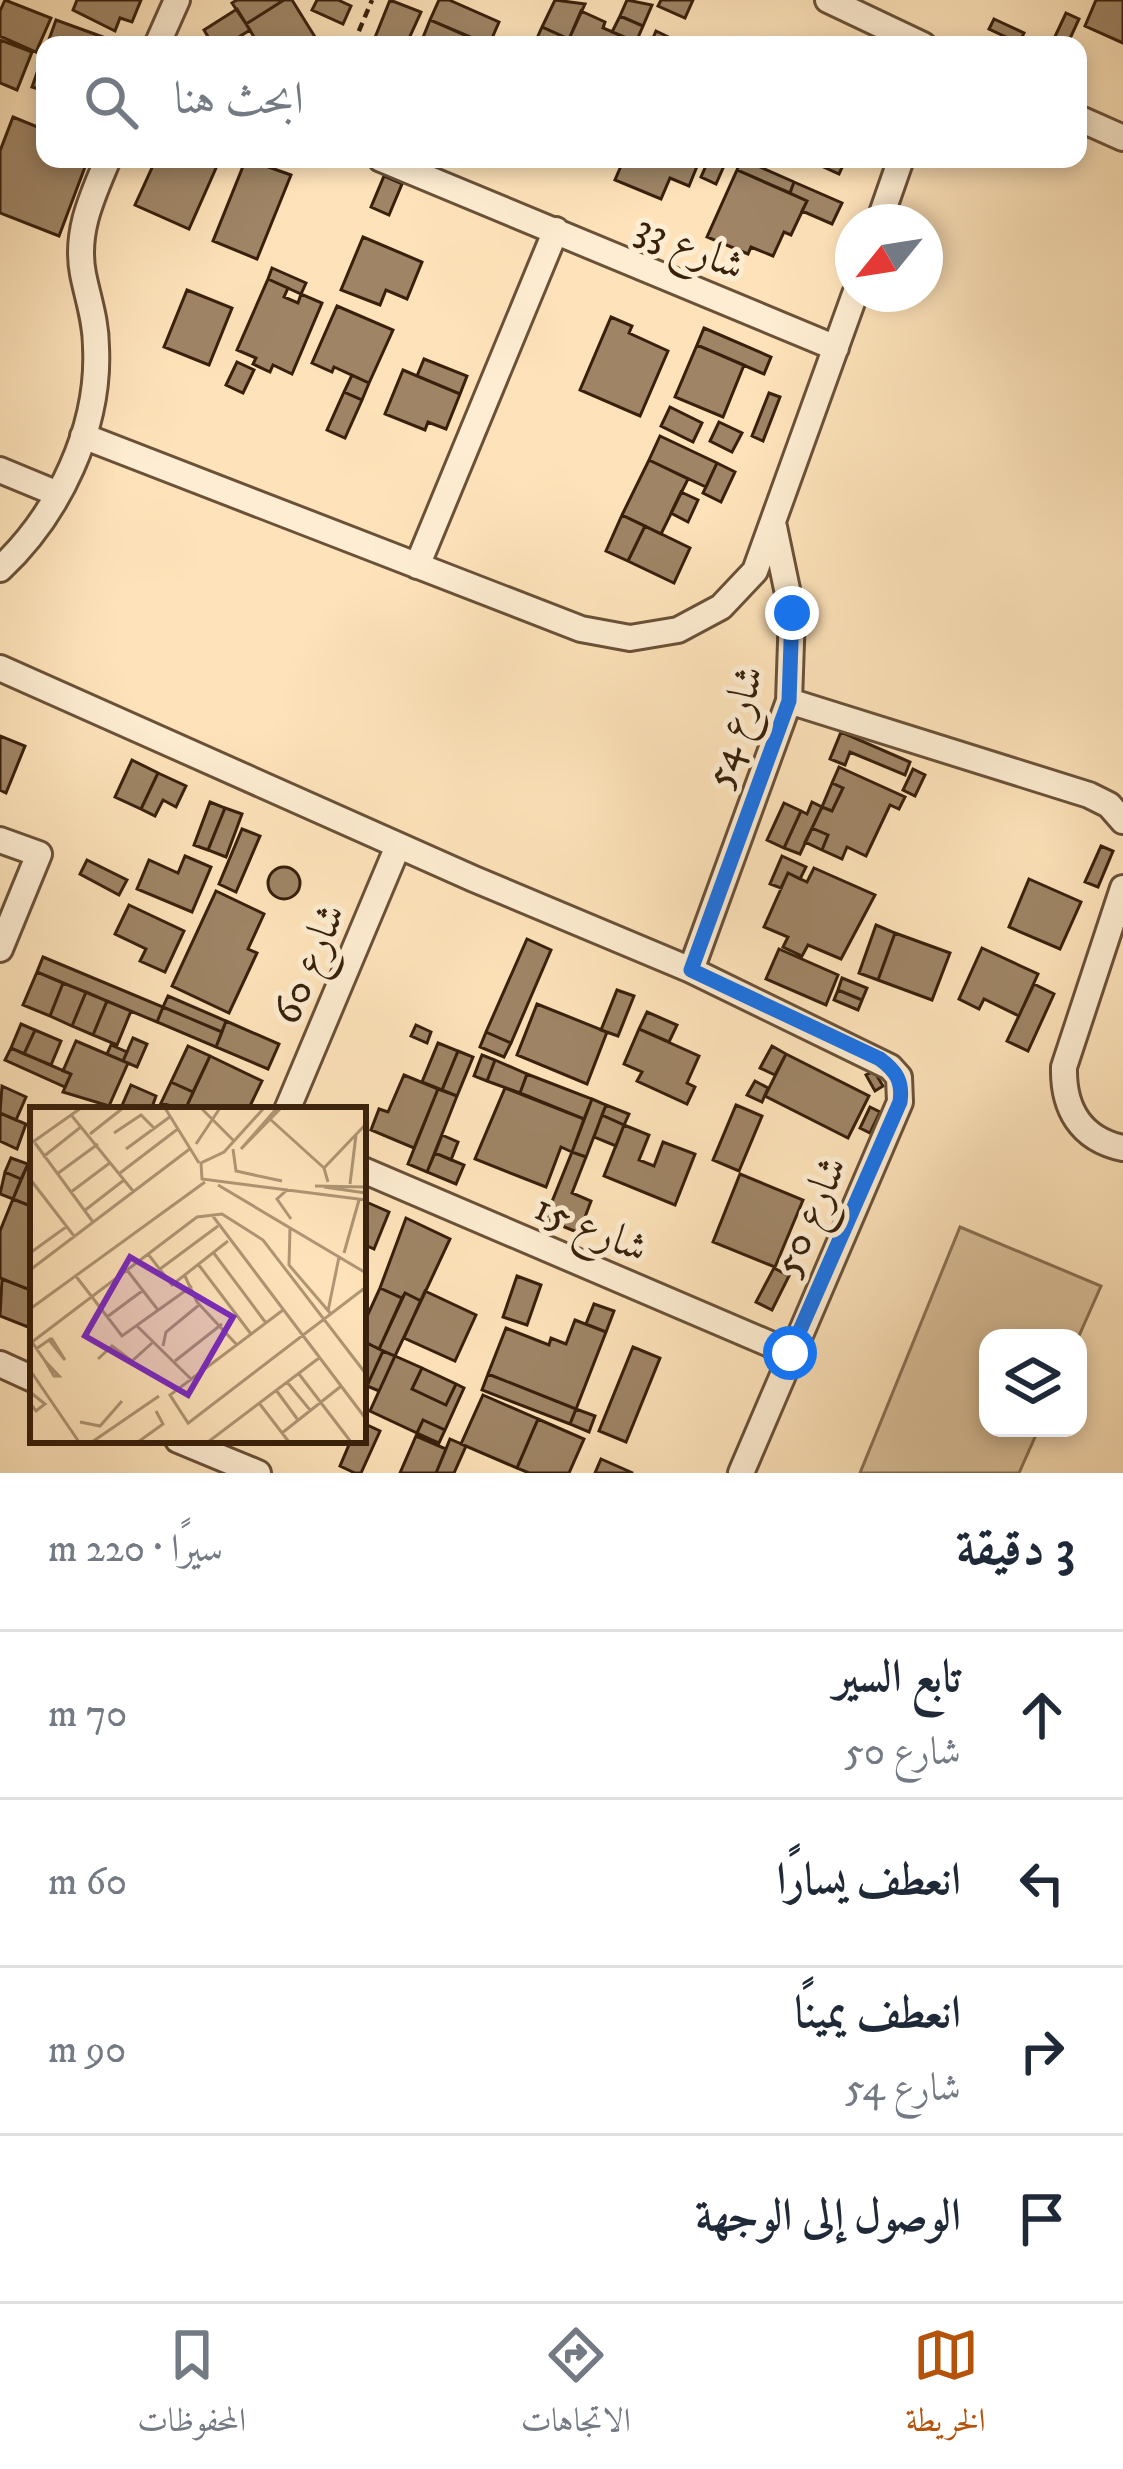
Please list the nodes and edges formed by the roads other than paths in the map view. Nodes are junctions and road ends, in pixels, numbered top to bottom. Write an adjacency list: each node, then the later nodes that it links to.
1 (177, 0): 3 (street)
2 (828, 0): 4 (street)
3 (162, 36)
4 (903, 36)
5 (1087, 122): 6 (street)
6 (1123, 138)
7 (104, 168): 14 (street)
8 (403, 168): 11 (street, شارع 33)
9 (898, 168): 10 (street)
10 (885, 204)
11 (556, 230): 13 (street, شارع 33); 18 (street)
12 (849, 312): 13 (street)
13 (836, 348): 17 (street)
14 (83, 436): 16 (street); 18 (street)
15 (0, 470): 16 (street)
16 (58, 494): 19 (street)
17 (774, 526): 18 (street); 21 (street, شارع 54)
18 (417, 566)
19 (0, 569)
20 (0, 668): 24 (street)
21 (789, 701): 22 (street); 27 (street, شارع 54)
22 (1123, 821)
23 (0, 840): 26 (street)
24 (398, 846): 27 (street); 28 (street, شارع 60)
25 (1123, 888): 29 (street)
26 (0, 949)
27 (691, 970): 31 (street, شارع 50)
28 (288, 1107)
29 (1123, 1148)
30 (366, 1171): 31 (street, شارع 15)
31 (790, 1353): 37 (street, شارع 50)
32 (0, 1364): 33 (street)
33 (30, 1377)
34 (183, 1443): 35 (street)
35 (218, 1465): 36 (street)
36 (258, 1473)
37 (741, 1473)

